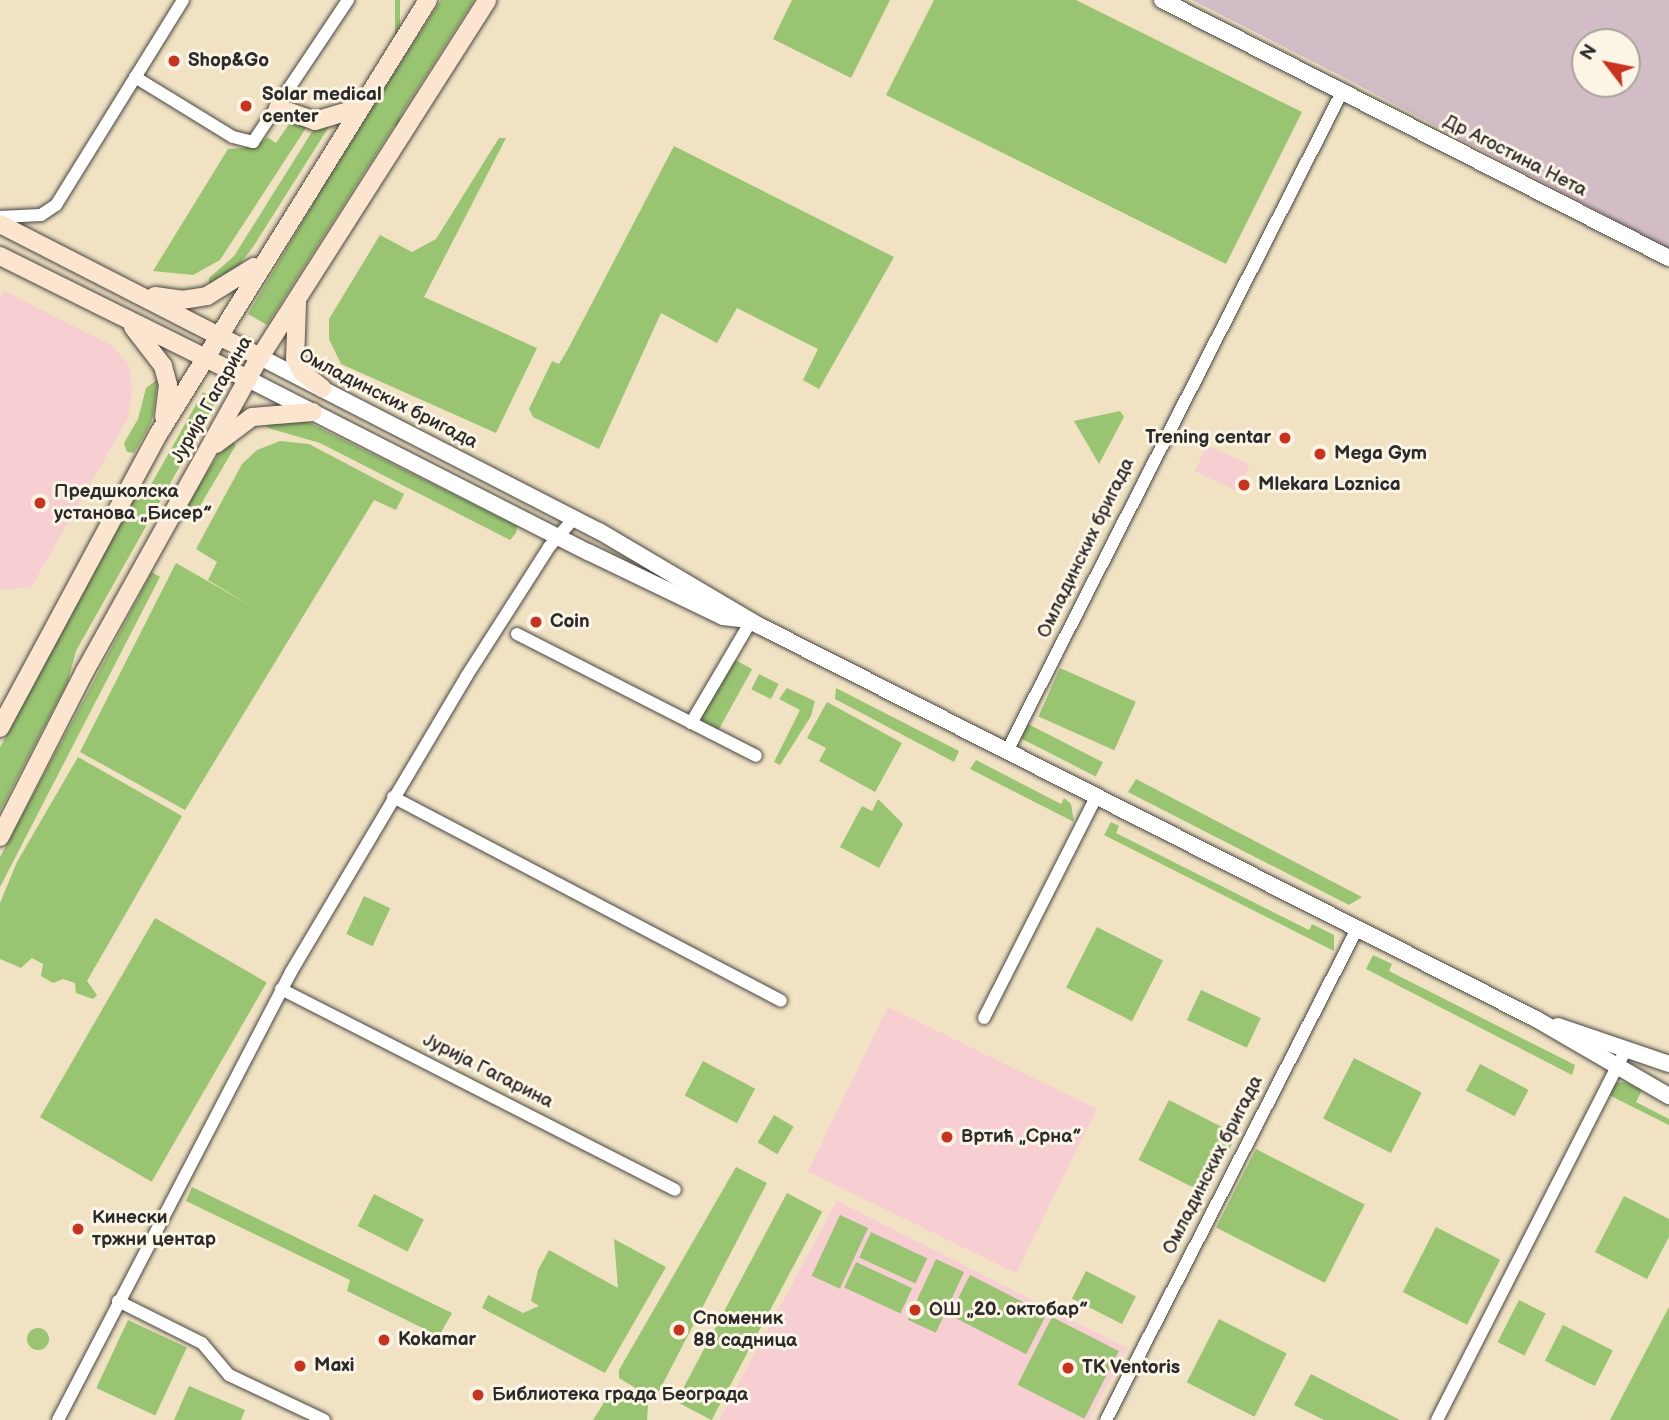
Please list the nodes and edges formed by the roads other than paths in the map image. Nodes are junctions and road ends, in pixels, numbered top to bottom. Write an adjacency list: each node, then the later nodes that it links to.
1 (183, 0): 6 (street)
2 (348, 0): 8 (street)
3 (428, 0): 9 (main road, Јурија Гагарина)
4 (487, 0): 16 (main road, Јурија Гагарина)
5 (1162, 0): 7 (street, Др Агостина Нета)
6 (135, 77): 8 (street); 10 (street)
7 (1342, 92): 14 (street, Др Агостина Нета); 32 (street, Омладинских бригада)
8 (278, 108): 9 (main road)
9 (359, 108): 13 (main road, Јурија Гагарина)
10 (0, 217)
11 (0, 225): 15 (main road, Омладинских бригада)
12 (0, 256): 17 (main road, Омладинских бригада)
13 (264, 258): 15 (main road); 18 (main road, Јурија Гагарина)
14 (1669, 258)
15 (136, 293): 18 (main road, Омладинских бригада)
16 (298, 296): 19 (main road, Јурија Гагарина); 22 (main road)
17 (123, 317): 20 (main road, Омладинских бригада); 24 (main road)
18 (218, 335): 19 (main road, Омладинских бригада); 20 (main road, Јурија Гагарина)
19 (260, 357): 21 (main road, Јурија Гагарина); 22 (street, Омладинских бригада)
20 (204, 358): 21 (main road, Омладинских бригада); 24 (main road, Јурија Гагарина)
21 (248, 379): 23 (street, Омладинских бригада); 25 (main road, Јурија Гагарина)
22 (322, 388): 26 (street, Омладинских бригада)
23 (313, 412): 25 (main road); 27 (street, Омладинских бригада)
24 (159, 433): 31 (main road, Јурија Гагарина)
25 (197, 468): 36 (main road, Јурија Гагарина)
26 (574, 518): 27 (street); 28 (street, Омладинских бригада)
27 (557, 537): 28 (street, Омладинских бригада); 34 (street)
28 (751, 621): 30 (street); 32 (street, Омладинских бригада)
29 (517, 634): 30 (street)
30 (691, 723): 33 (street)
31 (0, 729)
32 (1007, 751): 35 (street, Омладинских бригада)
33 (756, 756)
34 (393, 797): 38 (street); 39 (street)
35 (1096, 797): 37 (street, Омладинских бригада); 40 (street)
36 (0, 837)
37 (1357, 929): 41 (street, Омладинских бригада); 50 (street, Омладинских бригада)
38 (281, 989): 46 (street, Јурија Гагарина); 47 (street)
39 (781, 1001)
40 (984, 1018)
41 (1536, 1019): 42 (street, Омладинских бригада); 44 (street, Омладинских бригада)
42 (1626, 1049): 43 (street, Омладинских бригада); 44 (street)
43 (1669, 1064)
44 (1616, 1068): 45 (street, Омладинских бригада); 51 (street)
45 (1669, 1096)
46 (675, 1190)
47 (118, 1301): 48 (street); 49 (street)
48 (58, 1420)
49 (324, 1420)
50 (1106, 1420)
51 (1437, 1420)

